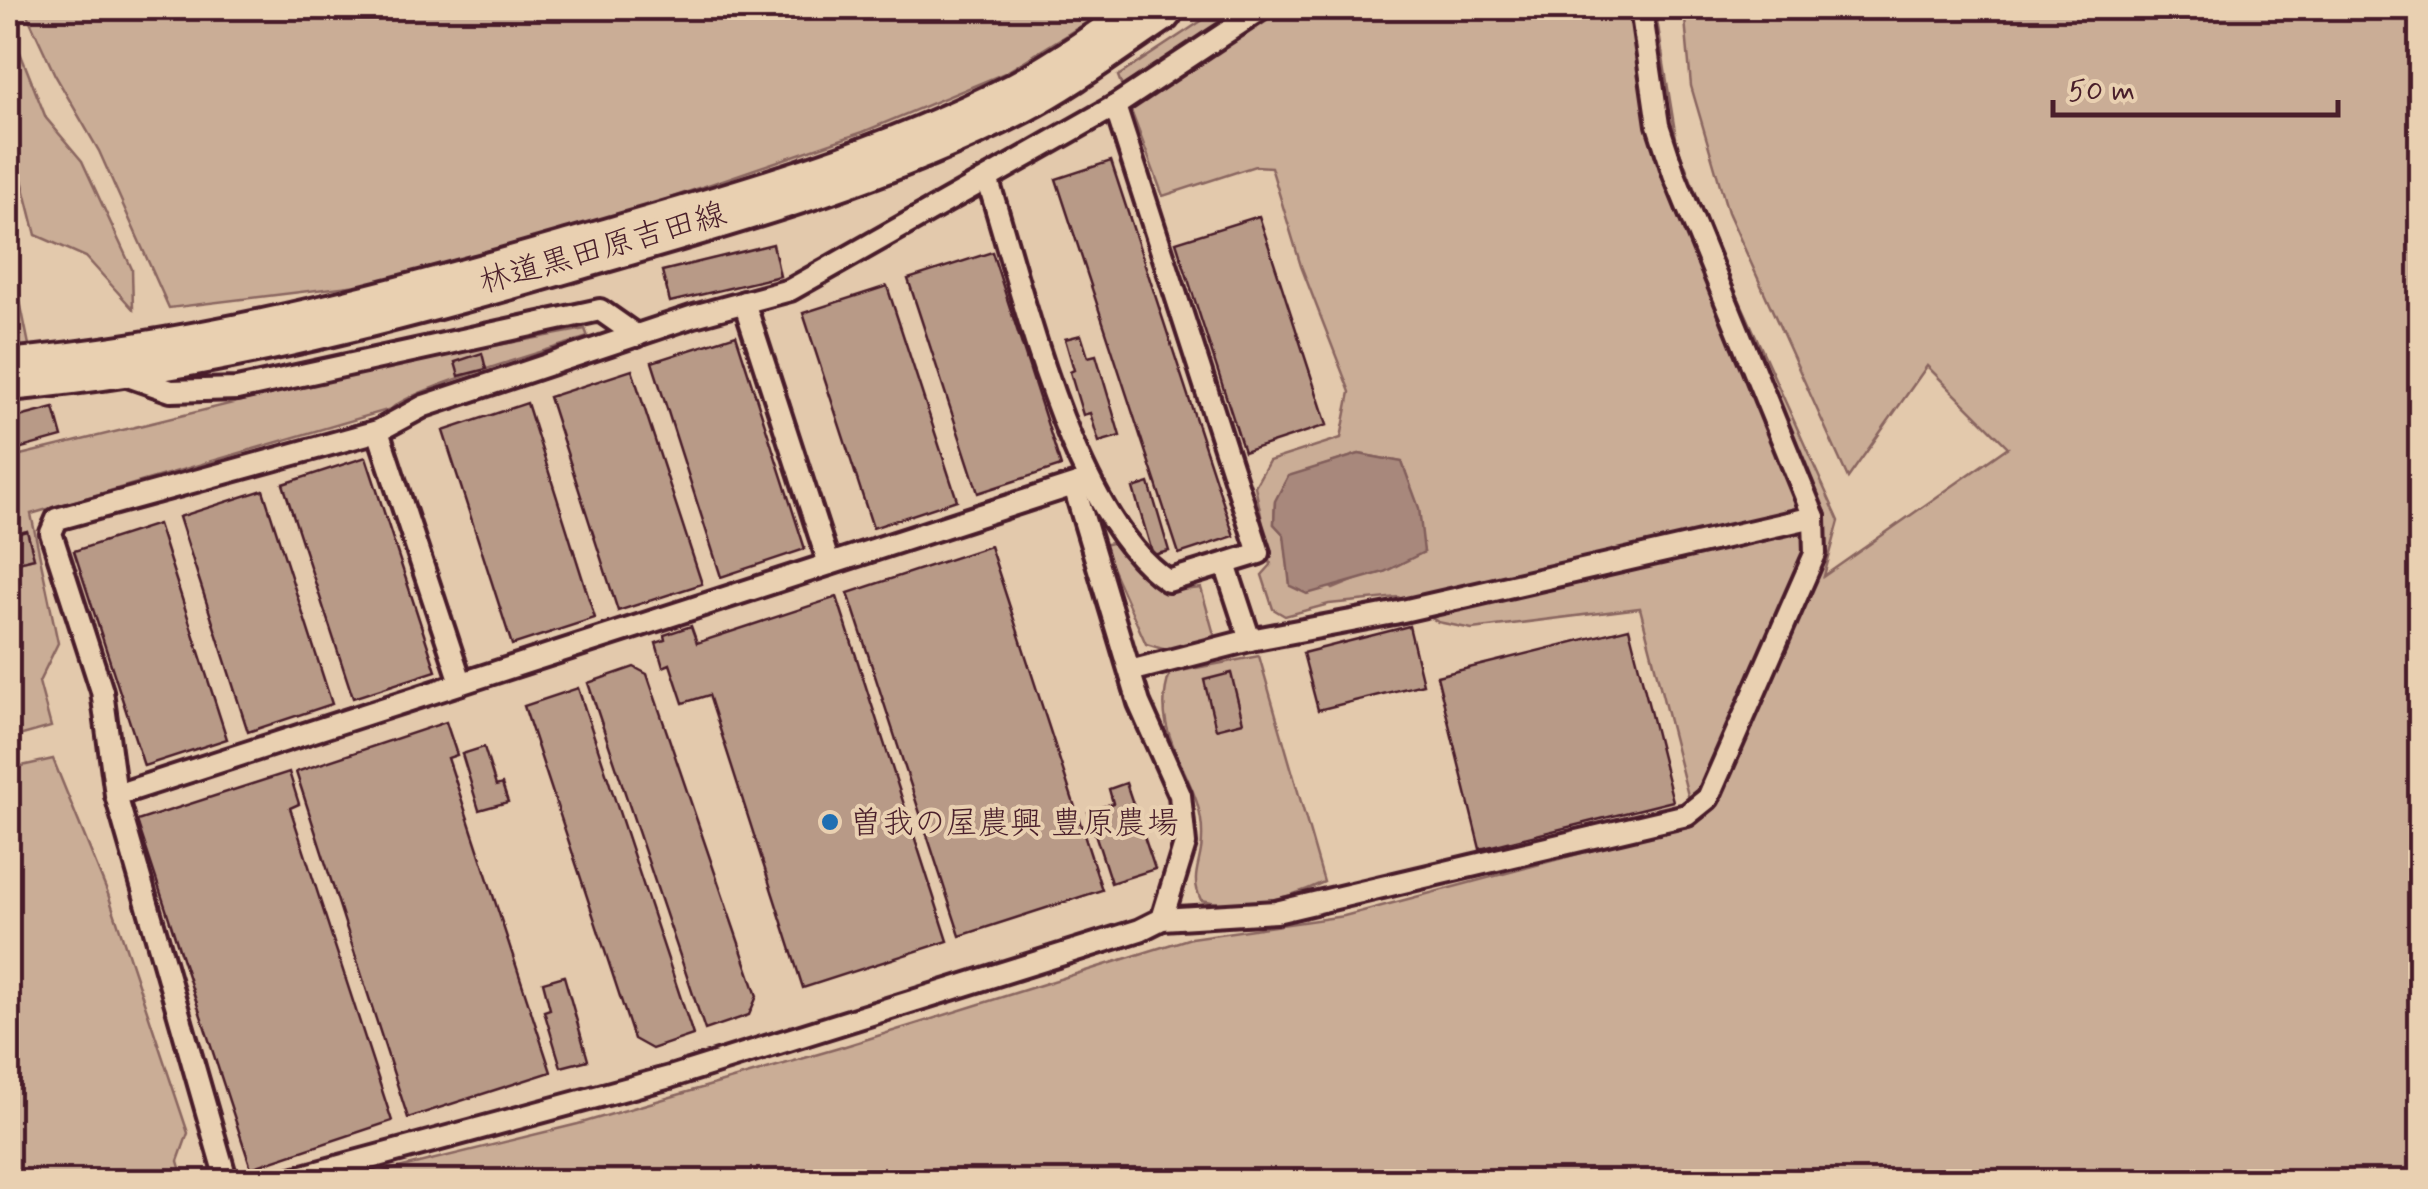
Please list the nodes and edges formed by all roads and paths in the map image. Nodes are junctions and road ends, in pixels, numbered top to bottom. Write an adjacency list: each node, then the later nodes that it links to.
1 (1157, 8): 8 (street, 林道黒田原吉田線)
2 (1263, 8): 4 (lane)
3 (1641, 8): 12 (lane)
4 (1115, 106): 5 (lane); 14 (lane)
5 (988, 181): 6 (lane); 11 (lane)
6 (744, 302): 7 (lane); 13 (lane)
7 (637, 336): 8 (lane); 10 (lane)
8 (96, 364): 9 (street, 林道黒田原吉田線)
9 (8, 374)
10 (378, 432): 17 (lane); 18 (lane)
11 (1081, 483): 13 (lane); 14 (lane); 16 (lane)
12 (1814, 517): 15 (lane); 19 (lane)
13 (829, 564): 17 (lane)
14 (1226, 564): 15 (lane)
15 (1250, 640): 16 (lane)
16 (1130, 670): 19 (lane)
17 (460, 682): 18 (lane)
18 (116, 796): 20 (lane)
19 (1162, 919): 21 (lane)
20 (227, 1182)
21 (281, 1182)

